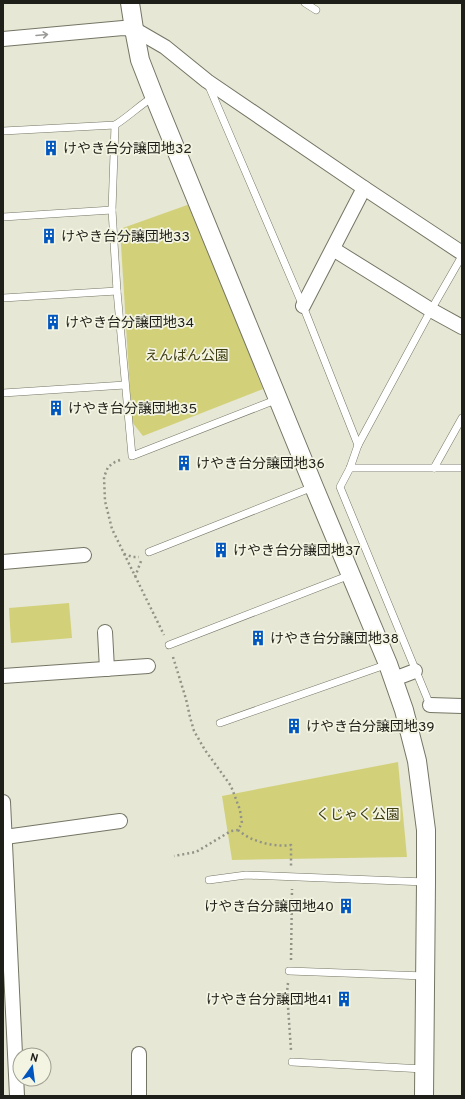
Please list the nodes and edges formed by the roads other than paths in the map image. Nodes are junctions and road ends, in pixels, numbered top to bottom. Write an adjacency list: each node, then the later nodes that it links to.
1 (130, 3): 4 (street)
2 (306, 3): 3 (lane)
3 (316, 10)
4 (134, 29): 5 (street, one-way to 4); 6 (street); 7 (street)
5 (3, 39)
6 (207, 81): 10 (street); 17 (lane)
7 (154, 96): 8 (lane); 22 (street)
8 (115, 125): 9 (lane); 11 (lane)
9 (3, 130)
10 (364, 188): 13 (street); 14 (street)
11 (112, 210): 12 (lane); 15 (lane)
12 (3, 217)
13 (332, 249): 17 (street); 18 (street)
14 (462, 254): 18 (lane)
15 (117, 291): 16 (lane); 20 (lane)
16 (3, 298)
17 (304, 306): 24 (lane)
18 (431, 310): 19 (street); 24 (lane)
19 (462, 327)
20 (125, 385): 21 (lane); 22 (lane)
21 (3, 393)
22 (278, 399): 28 (street)
23 (462, 418): 26 (lane)
24 (358, 445): 25 (lane)
25 (350, 468): 26 (lane); 37 (lane)
26 (434, 468): 27 (lane)
27 (462, 468)
28 (314, 487): 29 (lane); 32 (street)
29 (149, 552)
30 (84, 555): 31 (street)
31 (3, 562)
32 (351, 574): 34 (lane); 38 (street)
33 (105, 632): 36 (street)
34 (169, 645)
35 (148, 666): 36 (street)
36 (107, 669): 39 (street)
37 (415, 671): 38 (street); 40 (lane)
38 (391, 672): 42 (lane); 48 (street)
39 (3, 676)
40 (430, 705): 41 (street)
41 (462, 706)
42 (220, 723)
43 (3, 802): 45 (street)
44 (120, 821): 45 (street)
45 (5, 837): 46 (street)
46 (4, 861): 49 (street)
47 (209, 880): 48 (lane)
48 (426, 882): 51 (street)
49 (7, 961): 55 (street)
50 (289, 971): 51 (lane)
51 (425, 976): 54 (street)
52 (140, 1054): 56 (street)
53 (292, 1062): 54 (lane)
54 (424, 1069): 57 (street)
55 (17, 1096)
56 (139, 1096)
57 (424, 1096)

